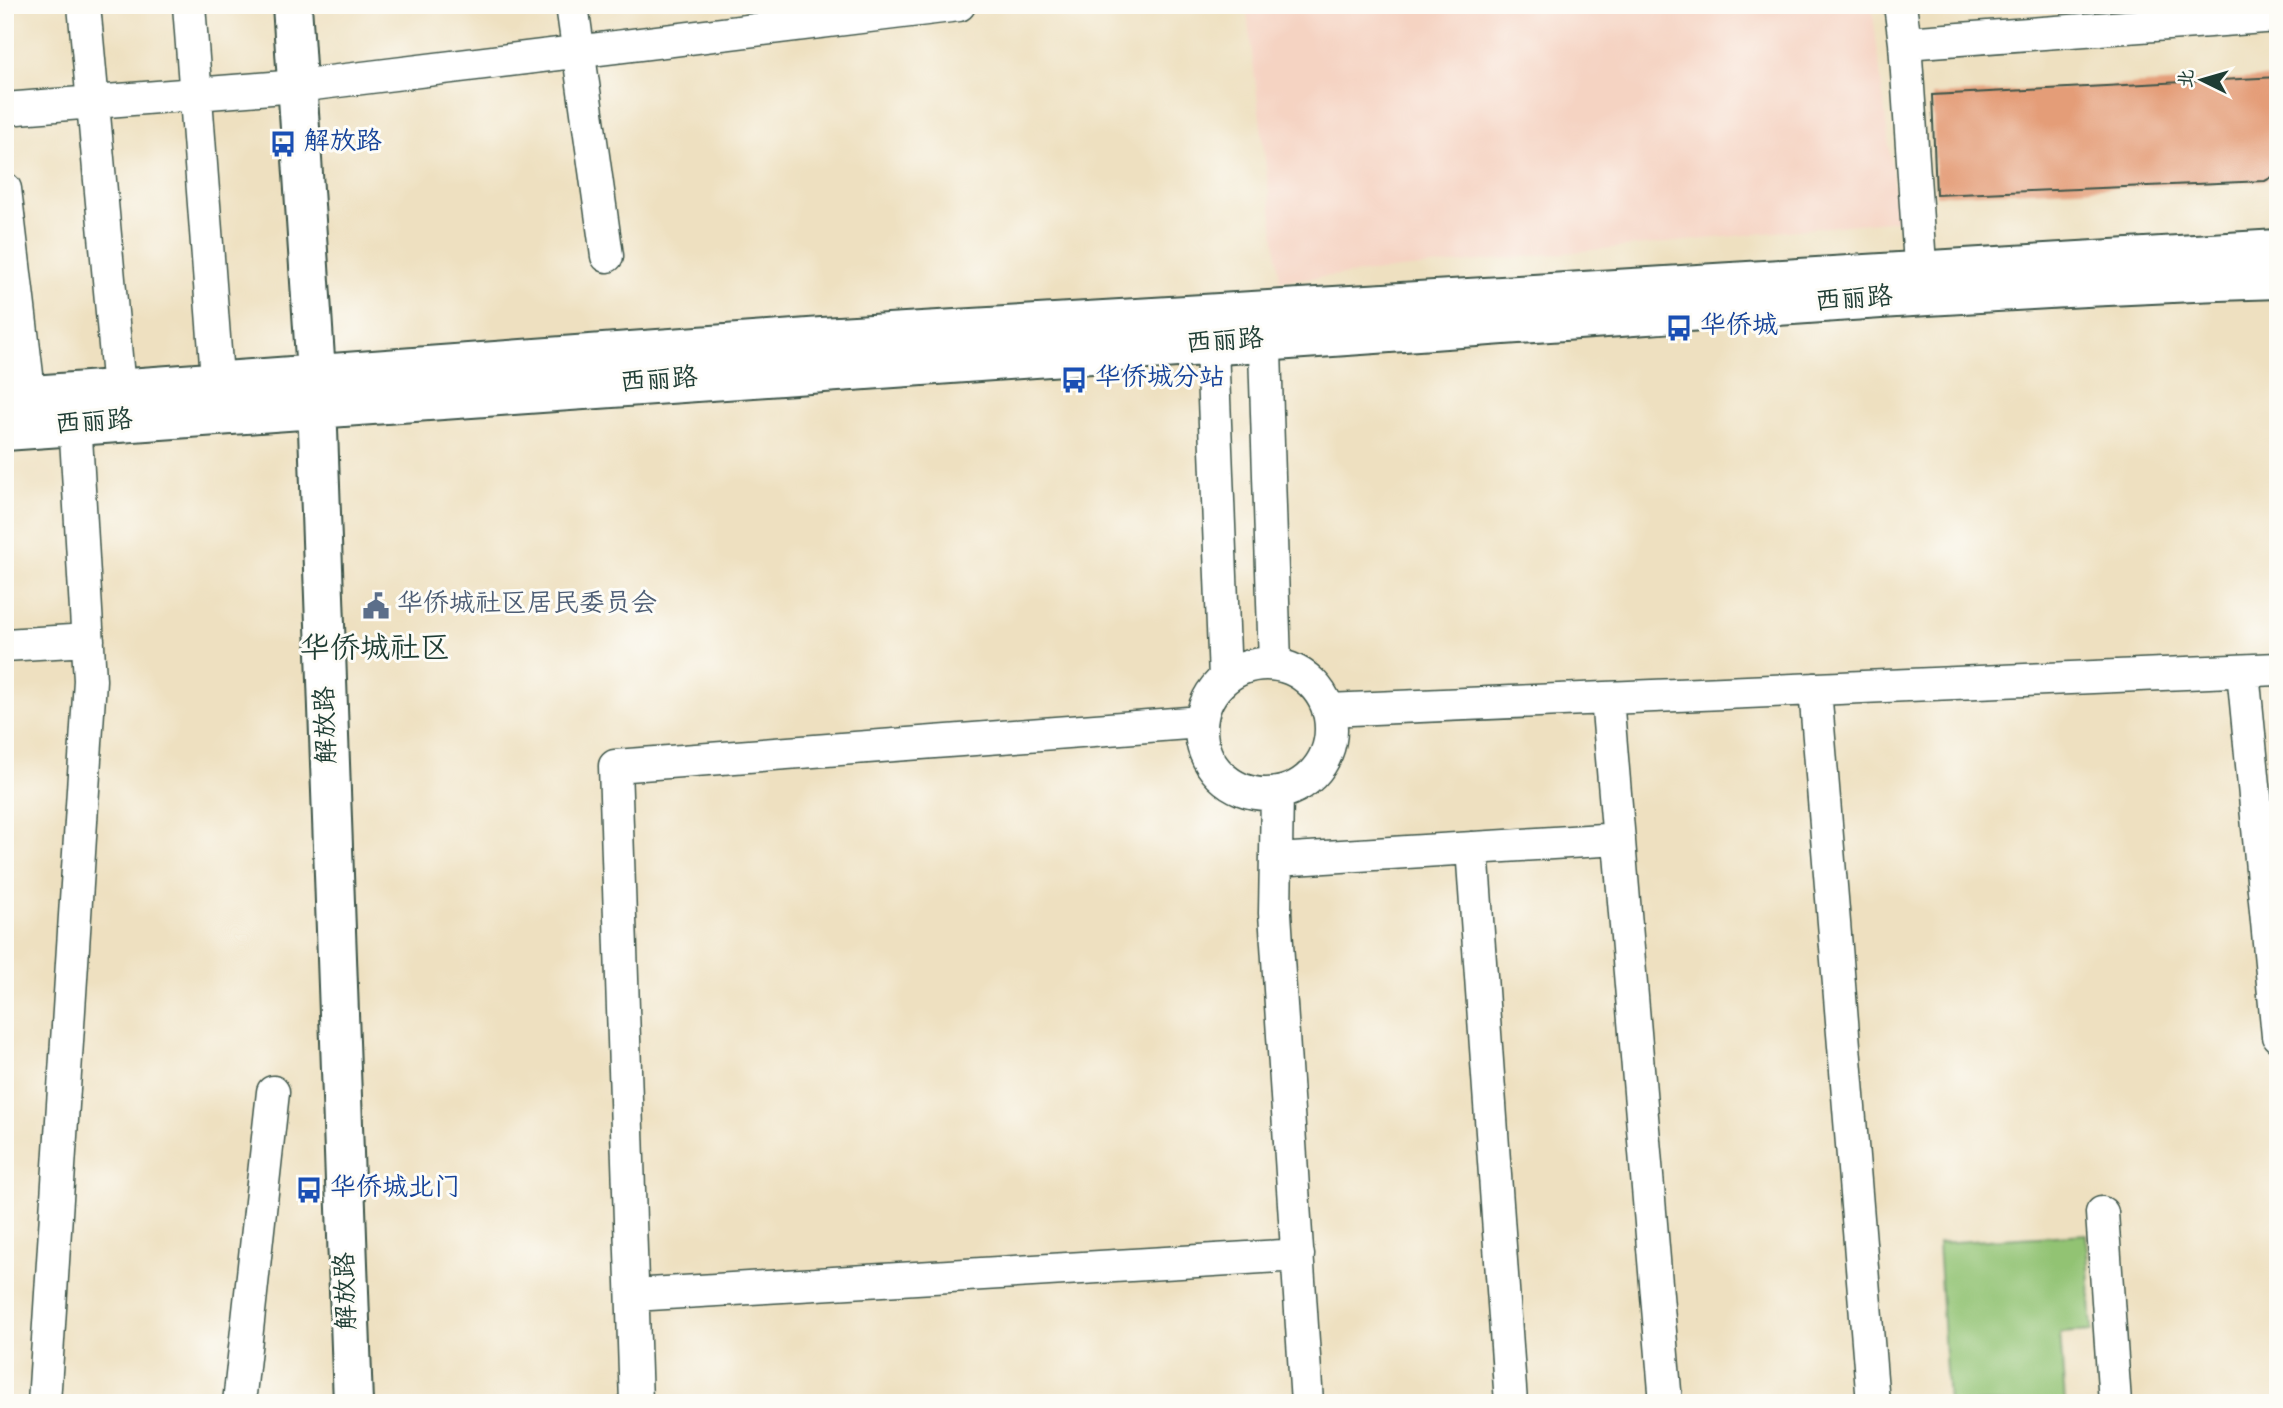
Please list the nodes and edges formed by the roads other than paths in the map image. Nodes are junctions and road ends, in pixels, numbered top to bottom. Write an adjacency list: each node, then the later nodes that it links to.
1 (84, 5): 13 (street)
2 (189, 5): 12 (street)
3 (292, 5): 11 (main road, 解放路)
4 (572, 5): 10 (street)
5 (959, 5): 10 (street)
6 (1900, 5): 9 (street)
7 (2121, 16): 8 (street); 9 (street)
8 (2278, 16)
9 (1905, 43): 19 (street)
10 (579, 52): 11 (street); 17 (street)
11 (298, 86): 12 (street); 22 (main road, 解放路)
12 (196, 94): 13 (street); 23 (street)
13 (93, 102): 14 (street); 24 (street)
14 (5, 109)
15 (5, 189): 26 (street)
16 (2278, 249): 19 (main road, 西丽路)
17 (607, 256)
18 (2278, 279): 19 (main road, 西丽路)
19 (1921, 283): 20 (main road, 西丽路)
20 (1264, 325): 21 (main road, 西丽路); 29 (street)
21 (1211, 329): 22 (main road, 西丽路); 32 (street)
22 (317, 391): 23 (main road, 西丽路); 48 (main road, 解放路)
23 (218, 398): 24 (main road, 西丽路)
24 (121, 406): 25 (main road, 西丽路)
25 (74, 409): 26 (main road, 西丽路); 27 (street)
26 (18, 413)
27 (88, 640): 28 (street); 46 (street)
28 (5, 645)
29 (1275, 664): 32 (street); 35 (street)
30 (2278, 669): 31 (street)
31 (2244, 671): 33 (street); 41 (street)
32 (1225, 678): 36 (street)
33 (1815, 689): 34 (street); 53 (street)
34 (1607, 698): 35 (street); 38 (street)
35 (1328, 710): 37 (street)
36 (1201, 722): 37 (street); 45 (street)
37 (1277, 793): 40 (street)
38 (1619, 839): 39 (street); 52 (street)
39 (1472, 848): 40 (street); 51 (street)
40 (1276, 860): 44 (street)
41 (2278, 1036)
42 (273, 1092): 47 (street)
43 (2102, 1213): 54 (street)
44 (1298, 1255): 45 (street); 50 (street)
45 (633, 1295): 49 (street)
46 (44, 1403)
47 (239, 1403)
48 (353, 1403)
49 (636, 1403)
50 (1307, 1403)
51 (1511, 1403)
52 (1666, 1403)
53 (1873, 1403)
54 (2115, 1403)

